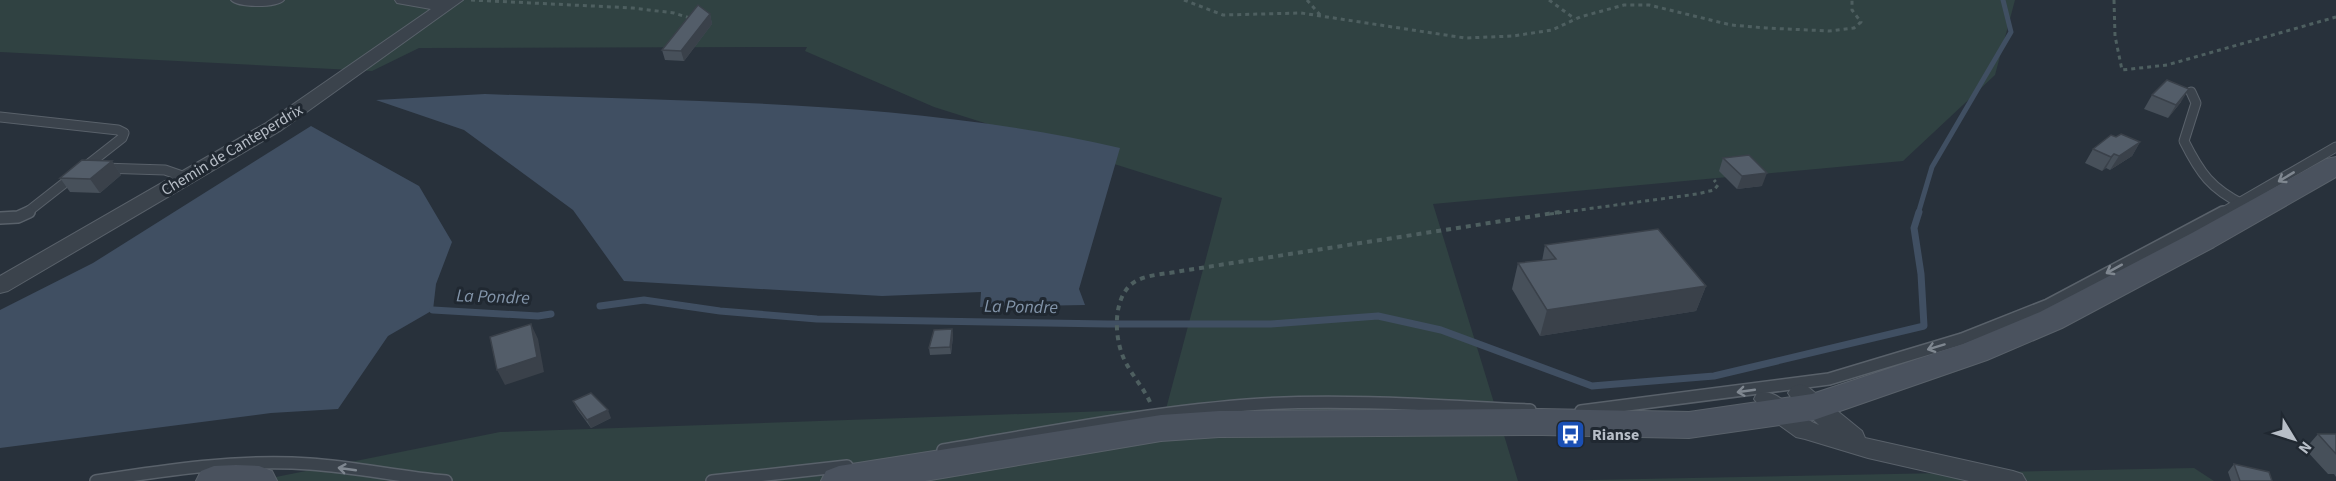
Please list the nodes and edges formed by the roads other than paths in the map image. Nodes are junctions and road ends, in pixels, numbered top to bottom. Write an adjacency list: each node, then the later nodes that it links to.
1 (239, 0): 2 (street)
2 (276, 0)
3 (403, 0): 4 (street)
4 (450, 3): 10 (street, Chemin de Canteperdrix)
5 (2191, 92): 11 (lane)
6 (0, 117): 9 (lane)
7 (2336, 147): 11 (lane, one-way to 11)
8 (2336, 165): 11 (main road)
9 (85, 167): 10 (lane); 12 (lane)
10 (188, 178): 13 (street, Chemin de Canteperdrix)
11 (2247, 207): 14 (main road); 16 (lane, one-way to 16)
12 (0, 218)
13 (0, 286)
14 (1790, 403): 15 (street); 15 (street); 17 (main road)
15 (1868, 448): 23 (street)
16 (932, 452)
17 (852, 472): 22 (lane)
18 (96, 481): 21 (lane, one-way to 18)
19 (214, 481): 20 (main road)
20 (259, 481)
21 (446, 481)
22 (712, 481)
23 (2013, 481)

